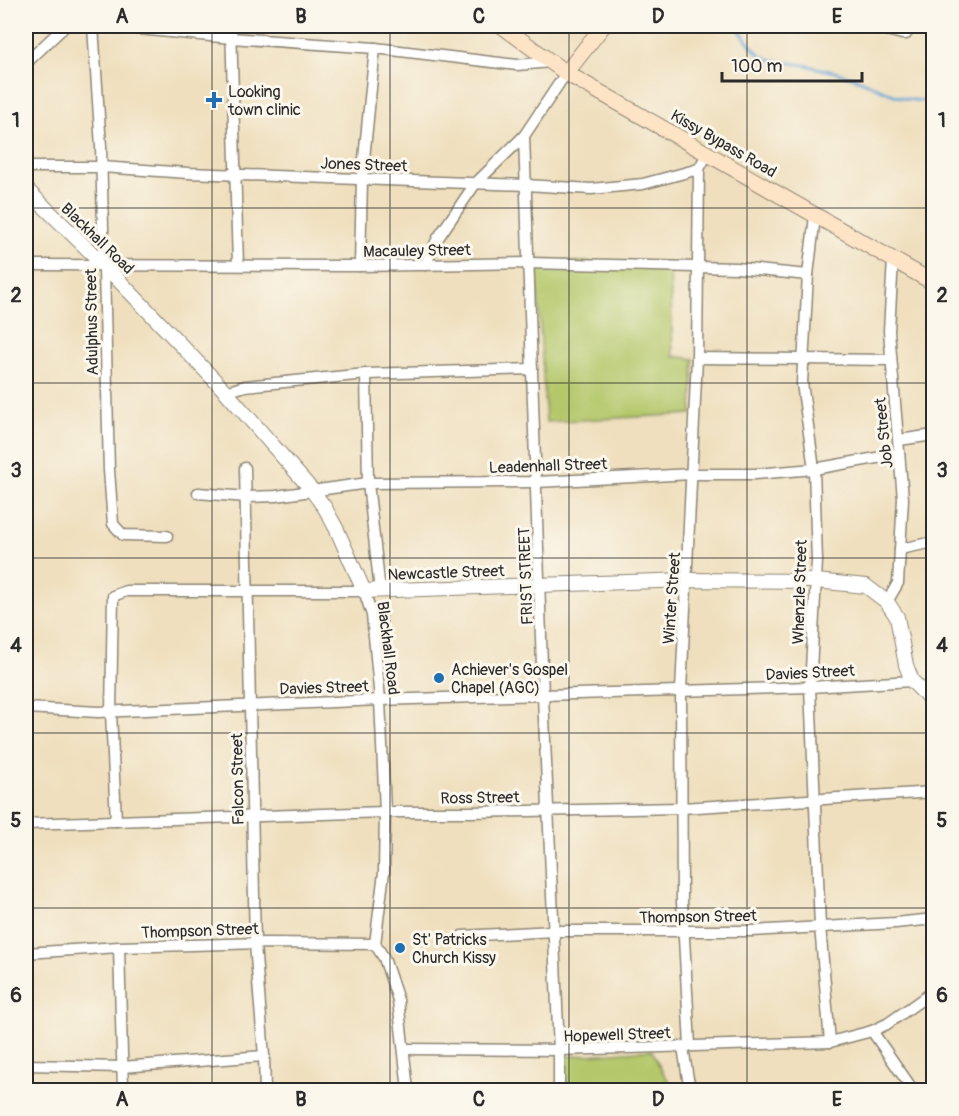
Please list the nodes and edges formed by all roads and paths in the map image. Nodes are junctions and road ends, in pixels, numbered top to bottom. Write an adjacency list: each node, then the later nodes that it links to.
1 (65, 26): 12 (street)
2 (93, 26): 17 (street, Adulphus Street)
3 (108, 26): 9 (street)
4 (231, 26): 9 (street)
5 (502, 26): 11 (main road, Kissy Bypass Road)
6 (603, 26): 13 (main road)
7 (871, 26): 8 (street)
8 (911, 26)
9 (231, 38): 10 (street); 19 (street)
10 (375, 48): 11 (street); 20 (street)
11 (551, 62): 13 (main road, Kissy Bypass Road)
12 (26, 63)
13 (566, 73): 14 (street); 15 (main road, Kissy Bypass Road)
14 (524, 136): 21 (street); 22 (street, FRIST STREET)
15 (707, 154): 18 (street, Winter Street); 24 (main road, Kissy Bypass Road)
16 (26, 167): 17 (street, Jones Street)
17 (102, 167): 19 (street, Jones Street); 30 (street, Adulphus Street)
18 (699, 169): 22 (street, Jones Street); 32 (street, Winter Street)
19 (236, 176): 20 (street, Jones Street); 27 (street)
20 (362, 179): 21 (street, Jones Street); 31 (street)
21 (475, 184): 22 (street, Jones Street); 28 (street)
22 (526, 185): 26 (street, FRIST STREET)
23 (26, 189): 30 (street, Blackhall Road)
24 (815, 216): 25 (main road, Kissy Bypass Road); 33 (street, Whenzle Street)
25 (893, 259): 34 (main road, Kissy Bypass Road); 37 (street, Job Street)
26 (528, 263): 28 (street, Macauley Street); 32 (street, Macauley Street); 38 (street, FRIST STREET)
27 (238, 265): 30 (street, Macauley Street); 31 (street, Macauley Street)
28 (425, 265): 31 (street, Macauley Street)
29 (26, 266): 30 (street, Macauley Street)
30 (105, 266): 40 (street, Blackhall Road); 52 (street, Adulphus Street)
31 (360, 266)
32 (699, 267): 33 (street, Macauley Street); 35 (street, Winter Street)
33 (808, 275): 36 (street, Whenzle Street)
34 (933, 283)
35 (696, 358): 36 (street); 46 (street, Winter Street)
36 (803, 359): 37 (street); 45 (street, Whenzle Street)
37 (891, 360): 42 (street, Job Street)
38 (532, 369): 39 (street); 47 (street, FRIST STREET)
39 (366, 374): 40 (street); 48 (street)
40 (226, 392): 49 (street, Blackhall Road)
41 (933, 435): 42 (street)
42 (899, 440): 43 (street, Job Street)
43 (899, 454): 45 (street, Leadenhall Street); 54 (street, Job Street)
44 (245, 468): 51 (street, Falcon Street)
45 (814, 469): 46 (street, Leadenhall Street); 56 (street, Whenzle Street)
46 (692, 474): 47 (street, Leadenhall Street); 55 (street, Winter Street)
47 (537, 482): 48 (street, Leadenhall Street); 57 (street, FRIST STREET)
48 (368, 483): 49 (street, Leadenhall Street); 59 (street)
49 (311, 489): 51 (street, Leadenhall Street); 58 (street, Blackhall Road)
50 (198, 493): 51 (street, Leadenhall Street)
51 (246, 497): 60 (street, Falcon Street)
52 (167, 536)
53 (933, 542): 54 (street)
54 (900, 549): 61 (street, Job Street)
55 (688, 580): 56 (street, Newcastle Street); 57 (street, Newcastle Street); 64 (street, Winter Street)
56 (816, 580): 61 (street, Newcastle Street); 63 (street, Whenzle Street)
57 (540, 585): 59 (street, Newcastle Street); 65 (street, FRIST STREET)
58 (364, 591): 59 (street, Newcastle Street); 60 (street, Newcastle Street); 66 (street, Blackhall Road)
59 (380, 591)
60 (247, 592): 68 (street, Falcon Street); 70 (street, Newcastle Street)
61 (887, 602): 62 (street)
62 (912, 681): 63 (street, Davies Street); 67 (street)
63 (810, 687): 64 (street, Davies Street); 72 (street, Whenzle Street)
64 (681, 691): 65 (street, Davies Street); 73 (street, Winter Street)
65 (543, 696): 66 (street, Davies Street); 74 (street, FRIST STREET)
66 (380, 700): 68 (street, Davies Street); 75 (street, Blackhall Road)
67 (933, 703)
68 (251, 705): 70 (street, Davies Street); 76 (street, Falcon Street)
69 (26, 708): 70 (street, Davies Street)
70 (111, 712): 77 (street, Newcastle Street)
71 (933, 792): 72 (street, Ross Street)
72 (814, 799): 73 (street, Ross Street); 80 (street, Whenzle Street)
73 (682, 808): 74 (street, Ross Street); 82 (street, Winter Street)
74 (550, 811): 75 (street, Ross Street); 81 (street, FRIST STREET)
75 (385, 812): 76 (street, Ross Street); 85 (street, Blackhall Road)
76 (252, 816): 77 (street, Ross Street); 84 (street, Falcon Street)
77 (116, 821): 78 (street, Ross Street)
78 (26, 824)
79 (933, 919): 80 (street, Thompson Street)
80 (820, 926): 82 (street, Thompson Street); 90 (street, Whenzle Street)
81 (554, 931): 82 (street, Thompson Street); 83 (street, Thompson Street); 93 (street, FRIST STREET)
82 (684, 932): 91 (street, Winter Street)
83 (462, 936)
84 (255, 944): 85 (street, Thompson Street); 86 (street, Thompson Street); 94 (street, Falcon Street)
85 (375, 944): 92 (street)
86 (118, 947): 87 (street, Thompson Street); 96 (street)
87 (26, 953)
88 (933, 991): 89 (street)
89 (872, 1031): 90 (street); 102 (street)
90 (830, 1042): 91 (street, Hopewell Street)
91 (686, 1047): 93 (street, Hopewell Street); 101 (street, Winter Street)
92 (405, 1049): 93 (street, Hopewell Street); 99 (street)
93 (559, 1050): 100 (street, FRIST STREET)
94 (264, 1056): 96 (street); 98 (street, Falcon Street)
95 (26, 1065): 96 (street)
96 (122, 1067): 97 (street)
97 (123, 1090)
98 (265, 1090)
99 (408, 1090)
100 (559, 1090)
101 (692, 1090)
102 (913, 1090)

